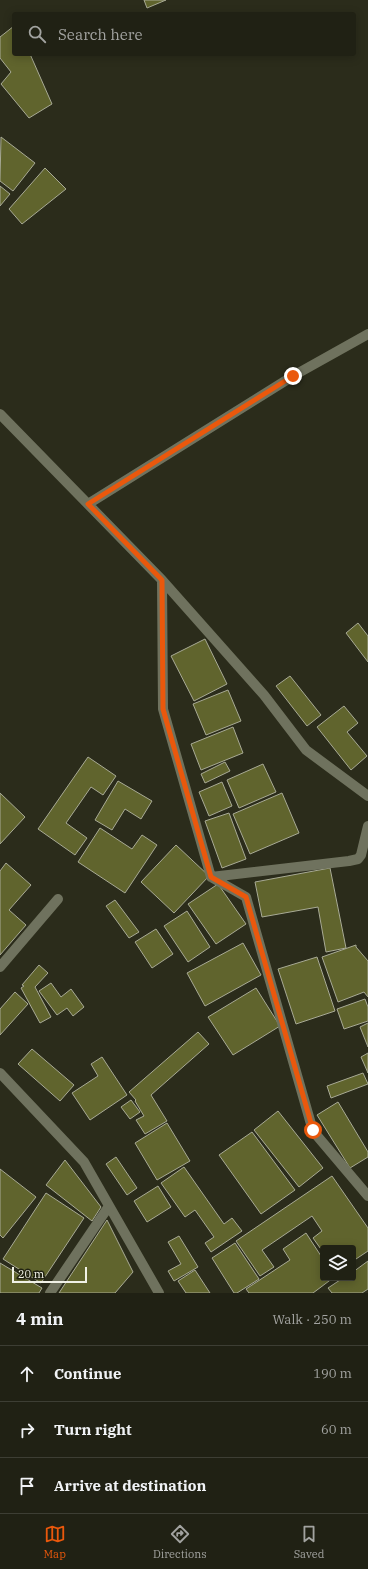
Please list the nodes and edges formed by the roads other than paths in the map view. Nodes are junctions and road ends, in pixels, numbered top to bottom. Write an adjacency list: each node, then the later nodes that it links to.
1 (368, 334): 3 (street)
2 (0, 414): 3 (street)
3 (88, 504): 4 (street)
4 (162, 580): 5 (street); 7 (street)
5 (368, 796)
6 (368, 826): 7 (street)
7 (211, 877): 11 (street)
8 (58, 899): 9 (street)
9 (0, 967)
10 (0, 1073): 12 (street)
11 (368, 1196)
12 (109, 1206): 13 (street); 14 (street)
13 (50, 1293)
14 (159, 1293)

